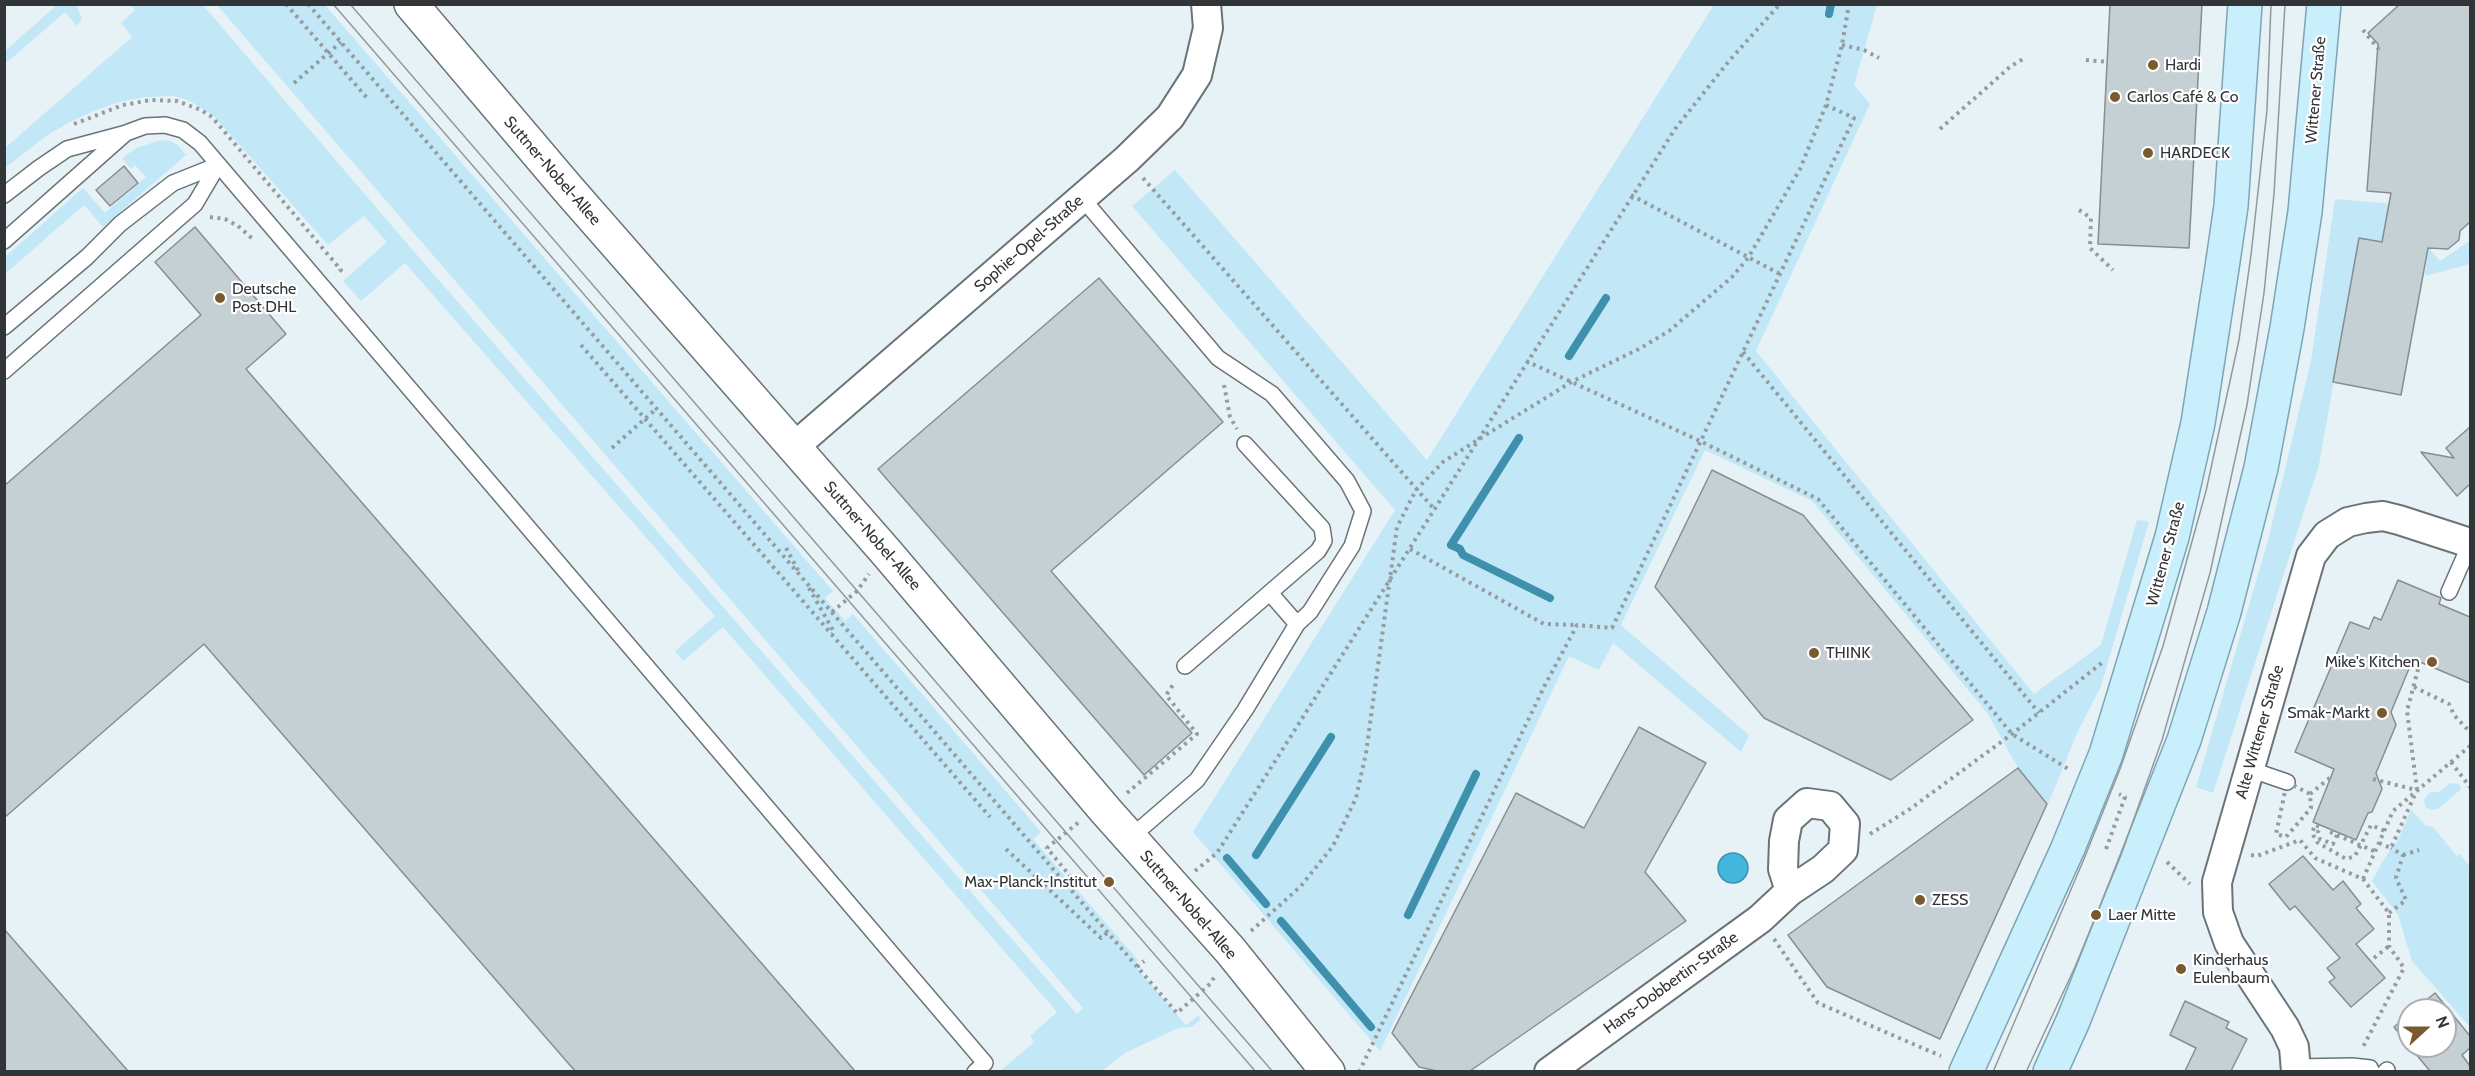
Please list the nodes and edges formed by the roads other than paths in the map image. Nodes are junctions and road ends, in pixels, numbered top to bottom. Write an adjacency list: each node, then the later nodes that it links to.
1 (411, 4): 13 (street, Suttner-Nobel-Allee)
2 (1206, 4): 8 (street, Sophie-Opel-Straße)
3 (2245, 4): 23 (main road, Wittener Straße)
4 (2324, 4): 28 (main road, Wittener Straße)
5 (126, 133): 6 (lane); 7 (lane); 9 (lane)
6 (218, 165): 10 (lane); 11 (lane); 25 (lane)
7 (4, 195)
8 (1082, 198): 13 (street, Sophie-Opel-Straße); 17 (lane)
9 (4, 241)
10 (4, 327)
11 (4, 370)
12 (1245, 444): 16 (lane)
13 (794, 447): 21 (street, Suttner-Nobel-Allee)
14 (2470, 544): 15 (lane); 19 (street, Alte Wittener Straße)
15 (2449, 592)
16 (1270, 593): 17 (lane); 18 (lane)
17 (1297, 624): 21 (lane)
18 (1185, 666)
19 (2249, 769): 20 (lane); 24 (street, Alte Wittener Straße)
20 (2287, 782)
21 (1130, 838): 26 (street, Suttner-Nobel-Allee)
22 (1790, 891): 22 (street, Hans-Dobbertin-Straße); 27 (street, Hans-Dobbertin-Straße)
23 (1967, 1069)
24 (2296, 1069): 29 (lane, Alte Wittener Straße)
25 (975, 1071)
26 (1328, 1071)
27 (1549, 1071)
28 (2050, 1071)
29 (2381, 1071)

